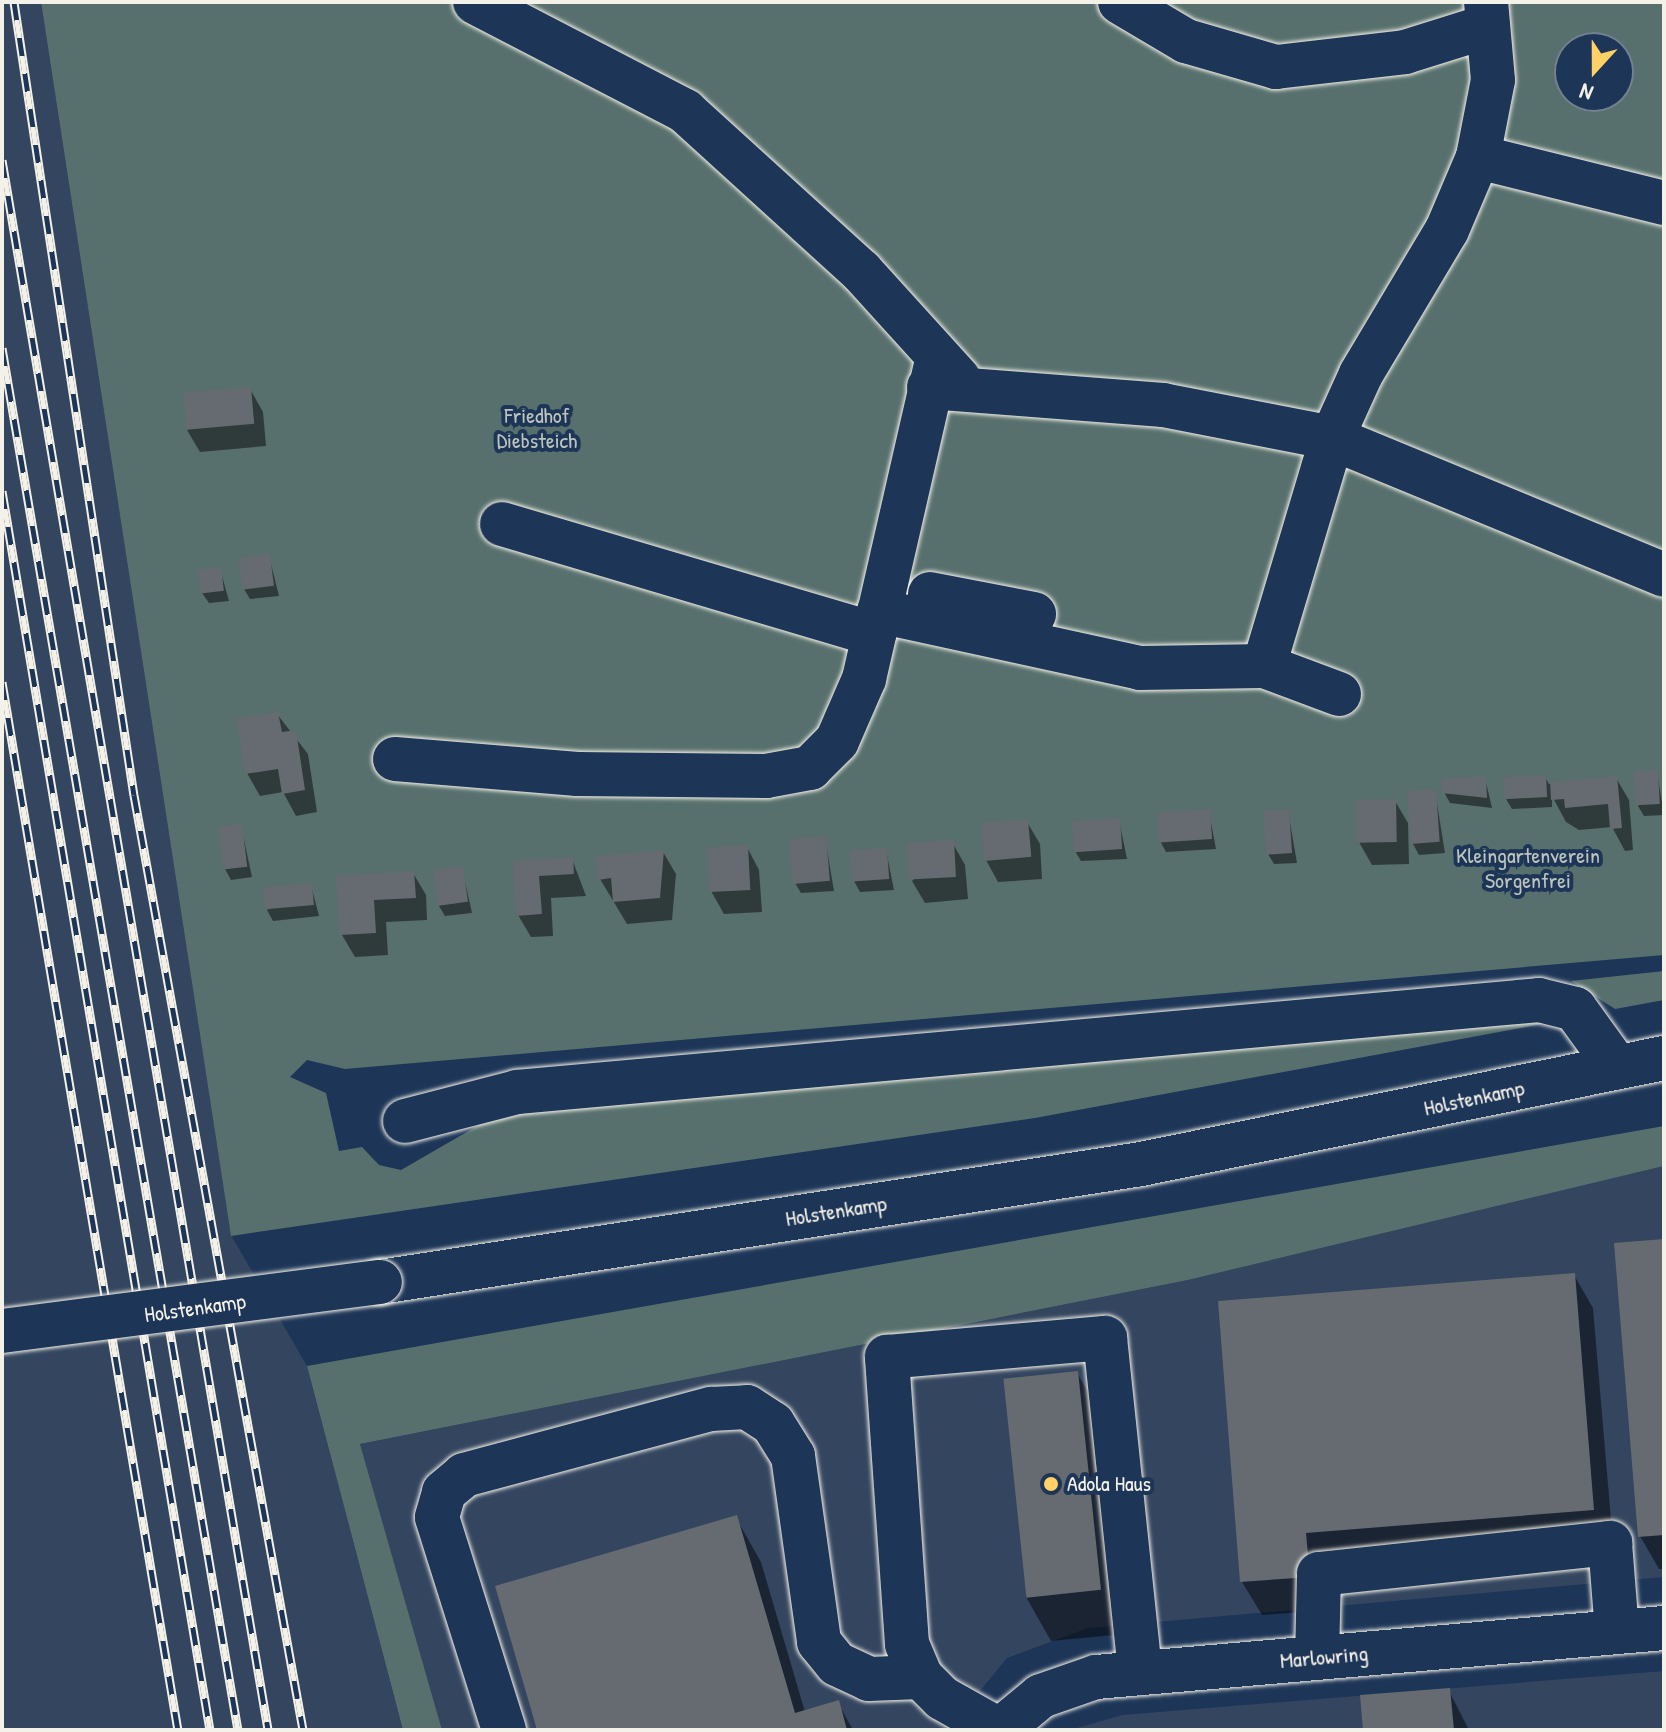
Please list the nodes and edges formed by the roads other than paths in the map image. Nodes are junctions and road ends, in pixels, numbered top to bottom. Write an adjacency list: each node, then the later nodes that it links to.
1 (475, 2): 6 (main road)
2 (1120, 2): 3 (main road)
3 (1487, 14): 4 (main road)
4 (1478, 157): 5 (main road); 7 (main road)
5 (1664, 203)
6 (943, 376): 7 (main road); 10 (main road)
7 (1332, 438): 9 (main road); 12 (main road)
8 (502, 524): 10 (main road)
9 (1664, 575)
10 (879, 610): 11 (main road); 12 (main road); 14 (main road)
11 (1034, 614)
12 (1264, 666): 13 (main road)
13 (1339, 694)
14 (395, 759)
15 (1664, 1058): 16 (main road, Holstenkamp)
16 (1617, 1067): 17 (main road); 18 (main road, Holstenkamp, bridge)
17 (405, 1121)
18 (2, 1331)
19 (1664, 1628): 20 (main road, Marlowring)
20 (1617, 1632): 21 (main road, Marlowring); 21 (main road)
21 (1317, 1657): 22 (main road, Marlowring)
22 (1140, 1673): 23 (main road); 25 (main road, Marlowring)
23 (921, 1677): 24 (main road); 25 (main road)
24 (504, 1730)
25 (1000, 1730)

